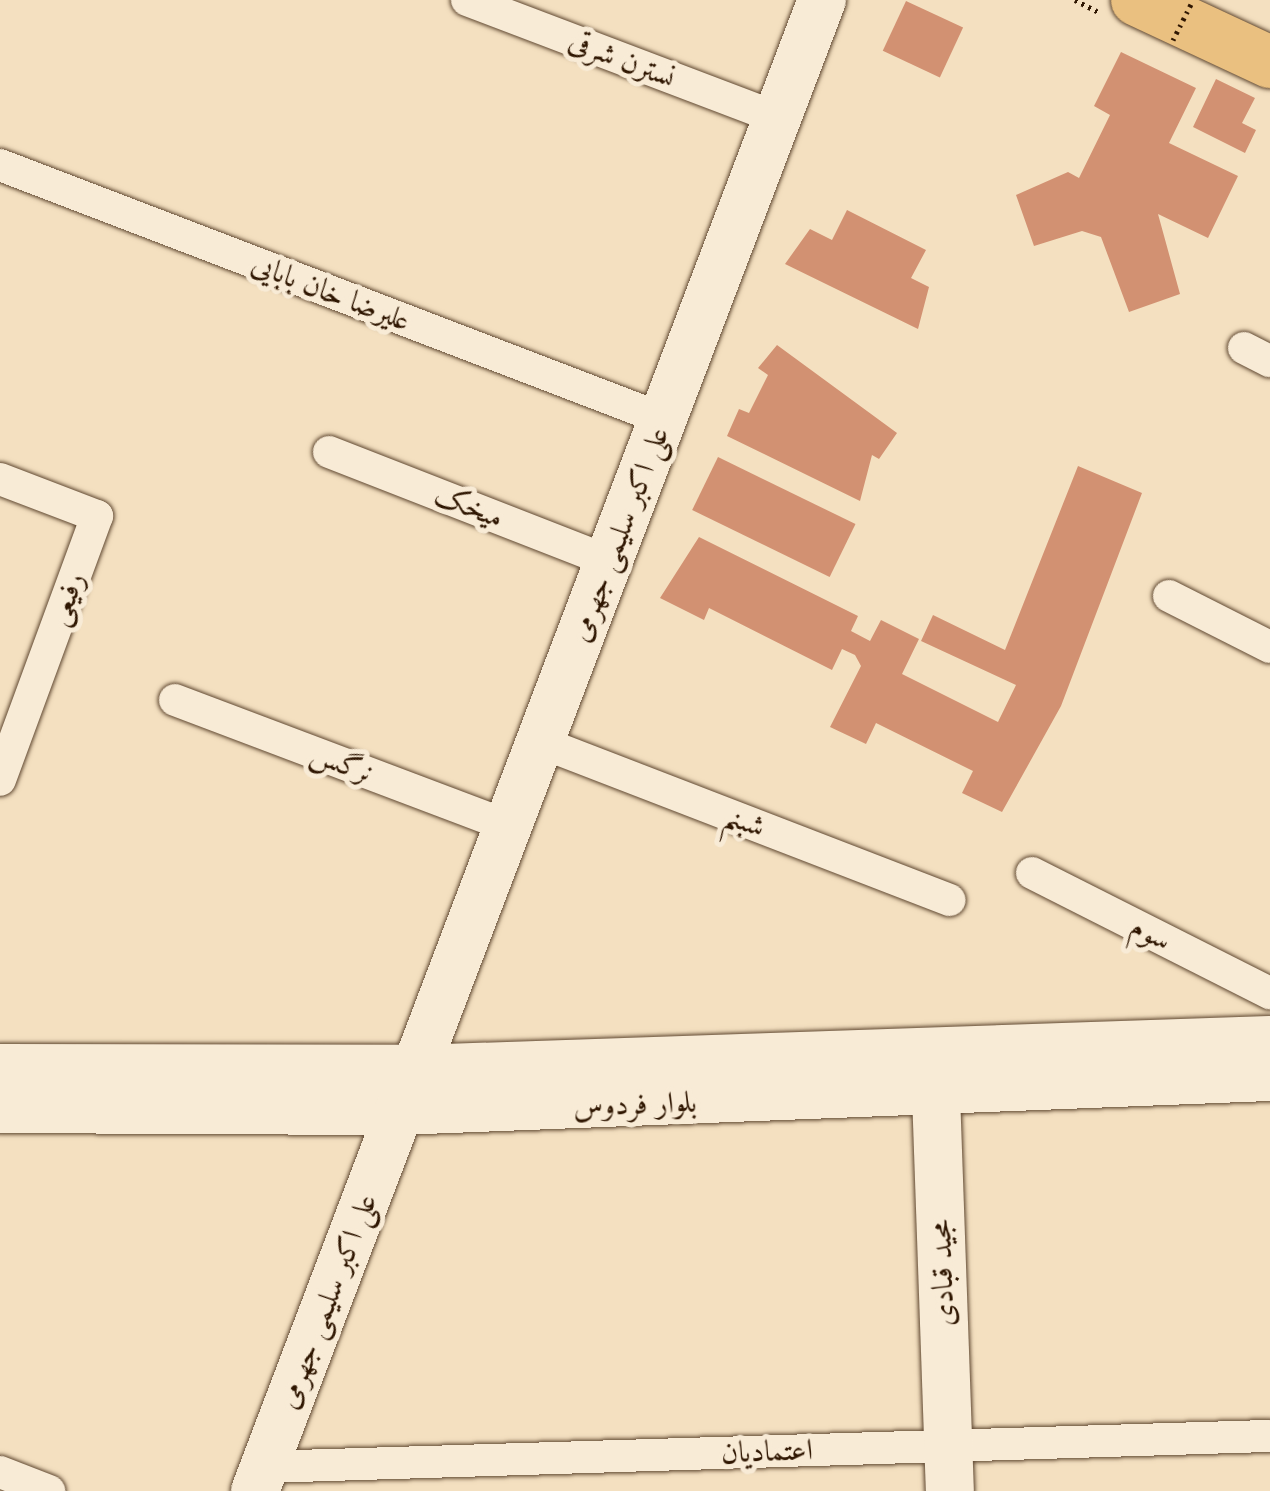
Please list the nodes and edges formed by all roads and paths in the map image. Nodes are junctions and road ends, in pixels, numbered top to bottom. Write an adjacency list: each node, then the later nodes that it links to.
1 (467, 0): 7 (street, نسترن شرقی)
2 (822, 0): 7 (main road, علی اکبر سلیمی جهرمی)
3 (1137, 0): 6 (main road)
4 (1192, 0): 5 (path, bridge)
5 (1173, 40)
6 (1270, 62)
7 (777, 118): 9 (main road, علی اکبر سلیمی جهرمی)
8 (0, 165): 9 (street, علیرضا خان بابایی)
9 (663, 419): 12 (main road, علی اکبر سلیمی جهرمی)
10 (329, 452): 12 (street, میخک)
11 (0, 480): 17 (street, رفیعی)
12 (609, 560): 16 (main road, علی اکبر سلیمی جهرمی)
13 (1169, 596): 14 (street)
14 (1270, 647)
15 (175, 700): 18 (street, نرگس)
16 (540, 742): 18 (main road, علی اکبر سلیمی جهرمی); 20 (street, شبنم)
17 (0, 780)
18 (508, 826): 26 (main road, علی اکبر سلیمی جهرمی)
19 (1032, 874): 21 (street, سوم)
20 (950, 900)
21 (1270, 993)
22 (1270, 1040): 24 (main road, بلوار فردوس)
23 (0, 1068): 26 (main road, بلوار فردوس)
24 (935, 1074): 25 (main road, بلوار فردوس); 26 (main road, بلوار فردوس); 29 (main road, مجید قبادی)
25 (1270, 1077)
26 (408, 1090): 27 (main road, بلوار فردوس); 31 (main road, علی اکبر سلیمی جهرمی)
27 (0, 1109)
28 (1270, 1436): 29 (street, اعتمادیان)
29 (949, 1468): 31 (street, اعتمادیان)
30 (0, 1472): 32 (street)
31 (259, 1479)
32 (49, 1491)

